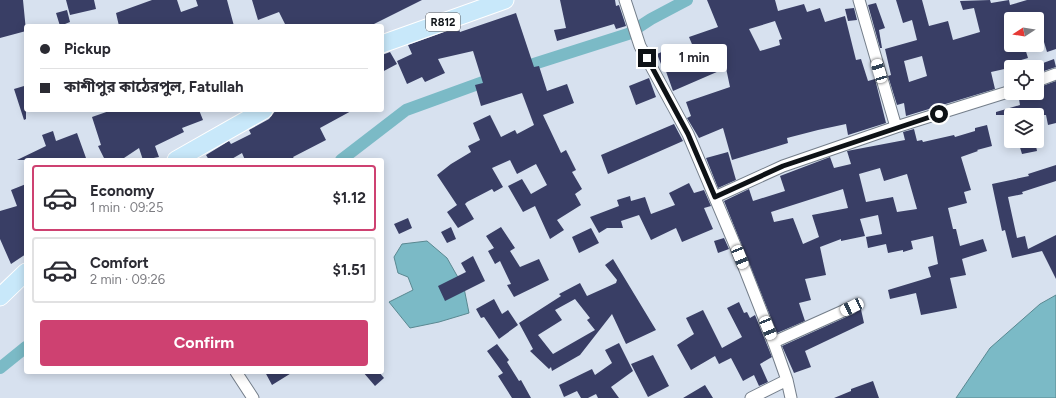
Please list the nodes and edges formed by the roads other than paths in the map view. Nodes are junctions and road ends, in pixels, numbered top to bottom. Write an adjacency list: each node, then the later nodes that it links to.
1 (505, 0): 4 (main road, R812)
2 (625, 0): 11 (street)
3 (858, 0): 9 (street)
4 (384, 43)
5 (1056, 74): 6 (street)
6 (1044, 78)
7 (1004, 93): 9 (street)
8 (260, 112): 10 (main road)
9 (896, 127): 11 (street)
10 (180, 158)
11 (715, 197): 15 (street)
12 (24, 274): 13 (main road)
13 (0, 297)
14 (852, 307): 15 (street)
15 (774, 342): 17 (street)
16 (237, 374): 18 (street)
17 (787, 380): 19 (street); 20 (street)
18 (253, 398)
19 (751, 398)
20 (791, 398)

